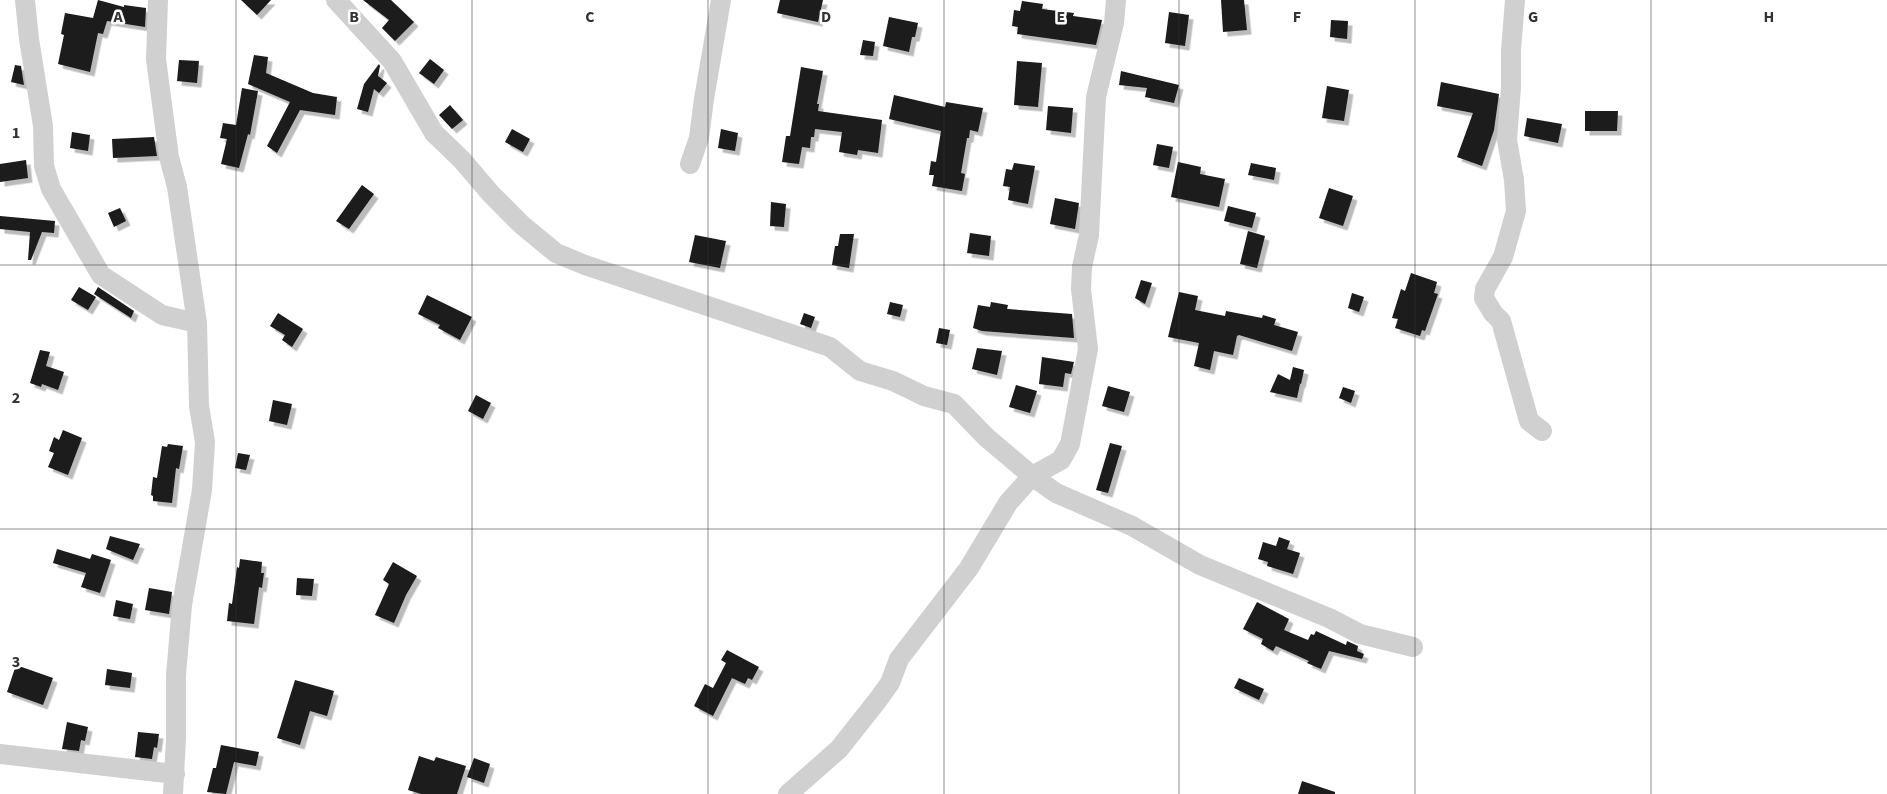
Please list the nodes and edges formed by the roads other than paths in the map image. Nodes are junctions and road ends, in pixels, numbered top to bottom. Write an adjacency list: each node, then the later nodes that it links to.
1 (24, 0): 8 (street)
2 (158, 0): 8 (street)
3 (336, 0): 10 (street)
4 (721, 0): 7 (street)
5 (1116, 0): 10 (street)
6 (1515, 0): 9 (street)
7 (690, 164)
8 (197, 322): 13 (street)
9 (1542, 431)
10 (1032, 476): 11 (street); 14 (street)
11 (1413, 647)
12 (0, 754): 13 (street)
13 (174, 784)
14 (788, 794)

